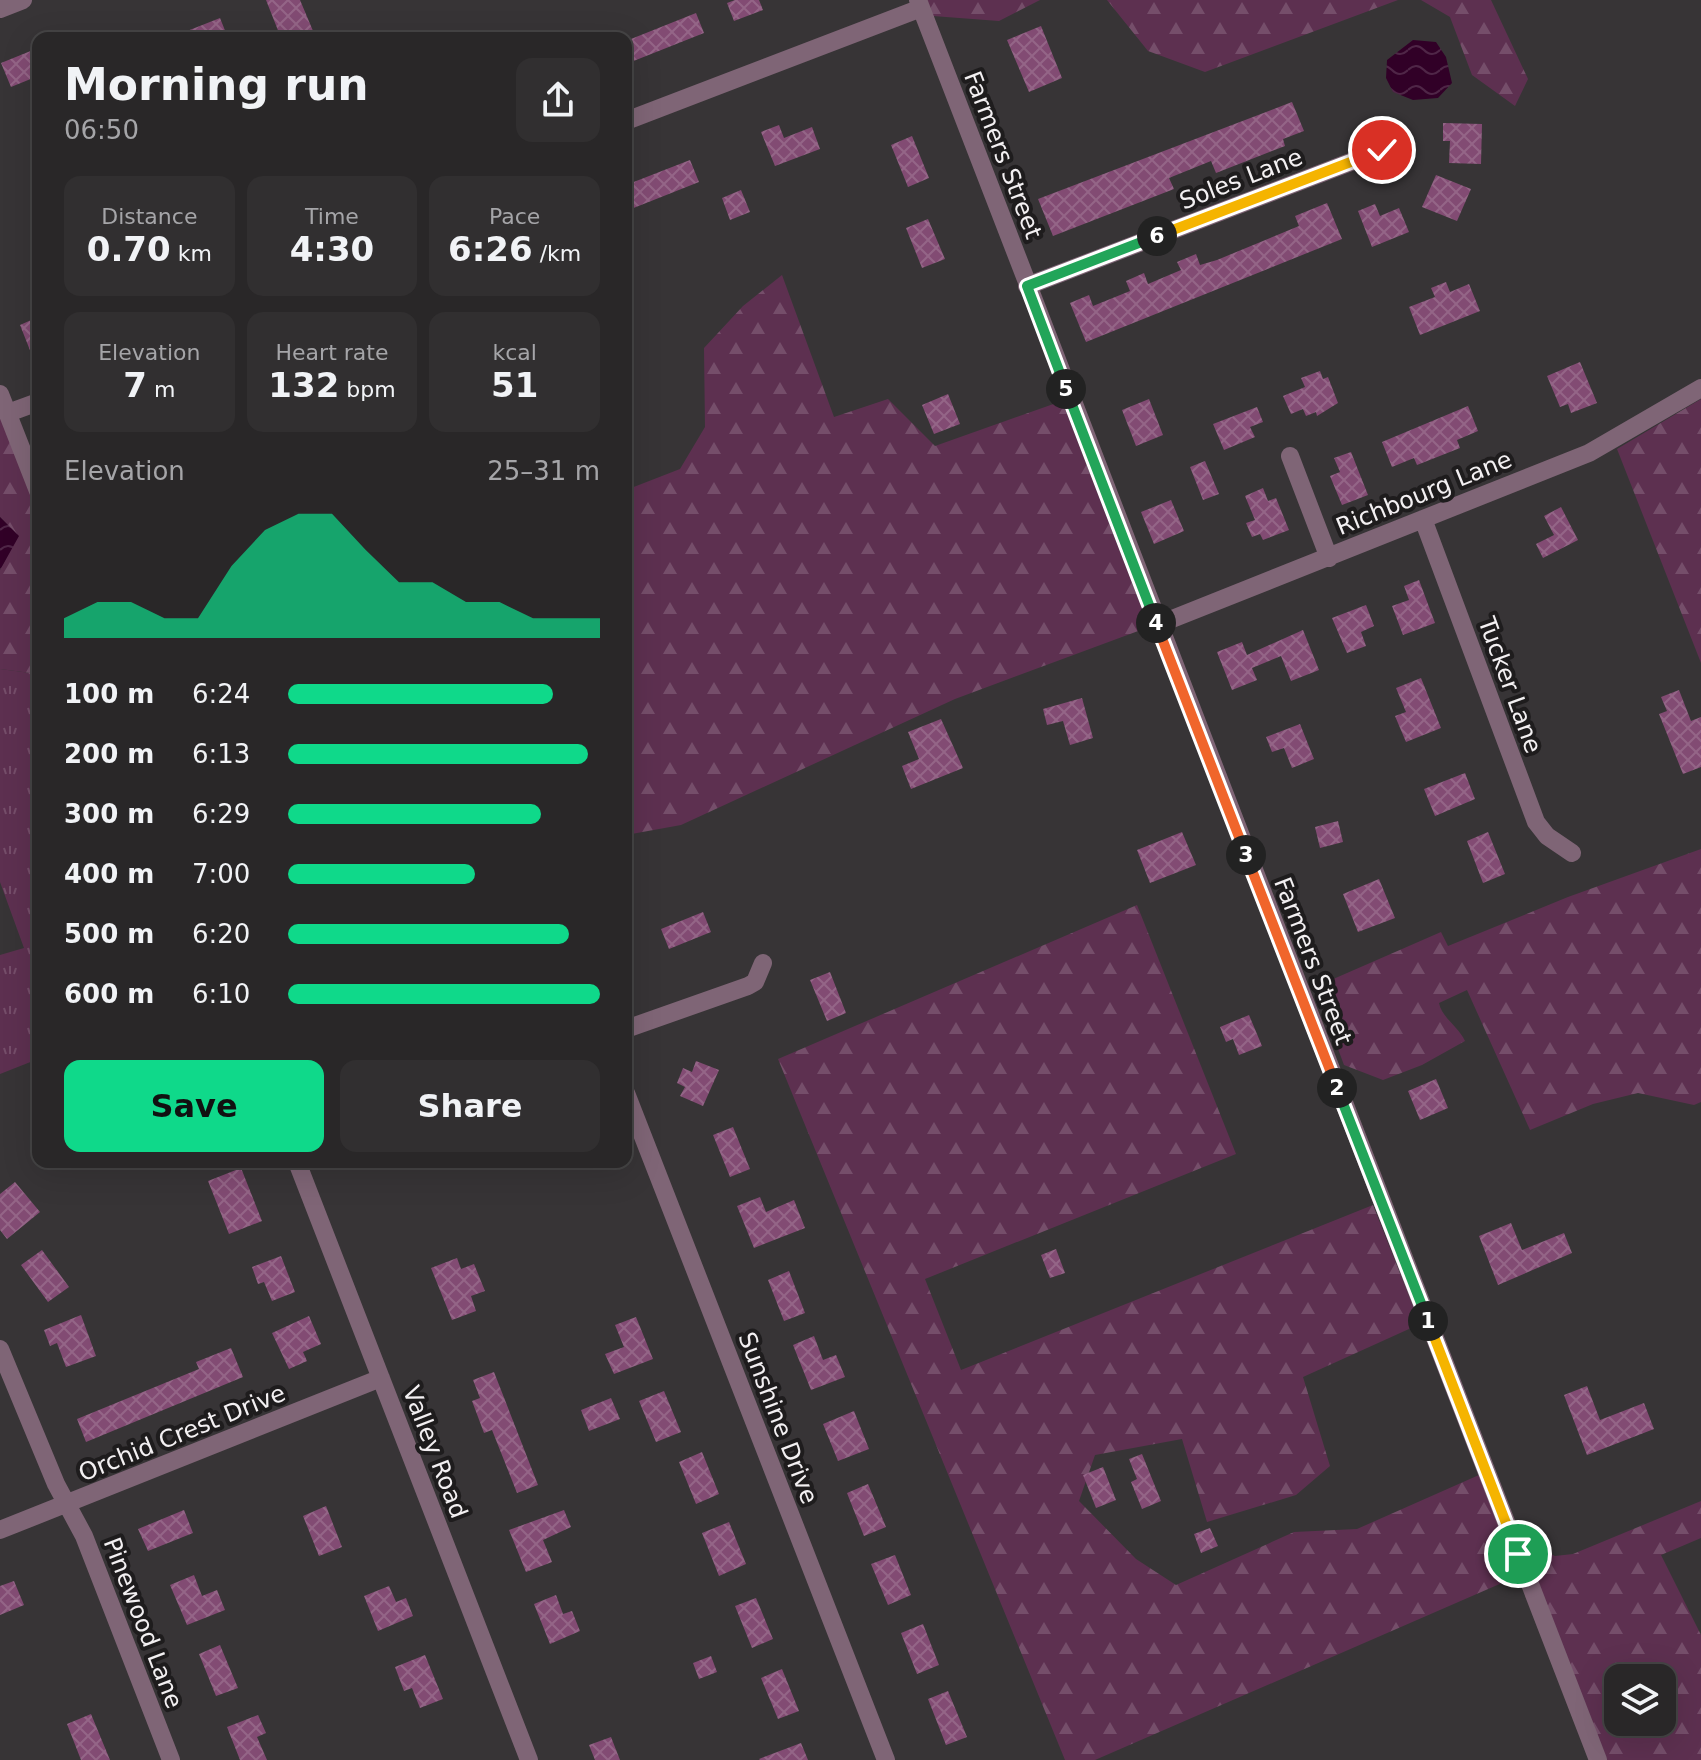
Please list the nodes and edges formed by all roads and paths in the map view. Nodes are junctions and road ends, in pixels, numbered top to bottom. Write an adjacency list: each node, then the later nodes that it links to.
1 (23, 0): 3 (street)
2 (919, 4): 4 (street); 6 (street, Farmers Street)
3 (0, 9)
4 (632, 119)
5 (1382, 150): 6 (street, Soles Lane)
6 (1027, 286): 15 (street, Farmers Street)
7 (1701, 388): 13 (street, Richbourg Lane)
8 (0, 394): 10 (street)
9 (32, 404): 10 (street)
10 (8, 413): 12 (street)
11 (1290, 456): 14 (street)
12 (32, 475)
13 (1423, 519): 14 (street, Richbourg Lane); 16 (street, Tucker Lane)
14 (1329, 558): 15 (street, Richbourg Lane)
15 (1157, 625): 28 (street, Farmers Street)
16 (1572, 853)
17 (763, 963): 18 (street)
18 (632, 1027)
19 (632, 1108): 27 (street, Sunshine Drive)
20 (299, 1168): 22 (street, Valley Road)
21 (0, 1349): 23 (street, Pinewood Lane)
22 (381, 1378): 23 (street, Orchid Crest Drive); 26 (street, Valley Road)
23 (69, 1504): 24 (street, Orchid Crest Drive); 25 (street, Pinewood Lane)
24 (0, 1530)
25 (171, 1760)
26 (529, 1760)
27 (886, 1760)
28 (1598, 1760)

